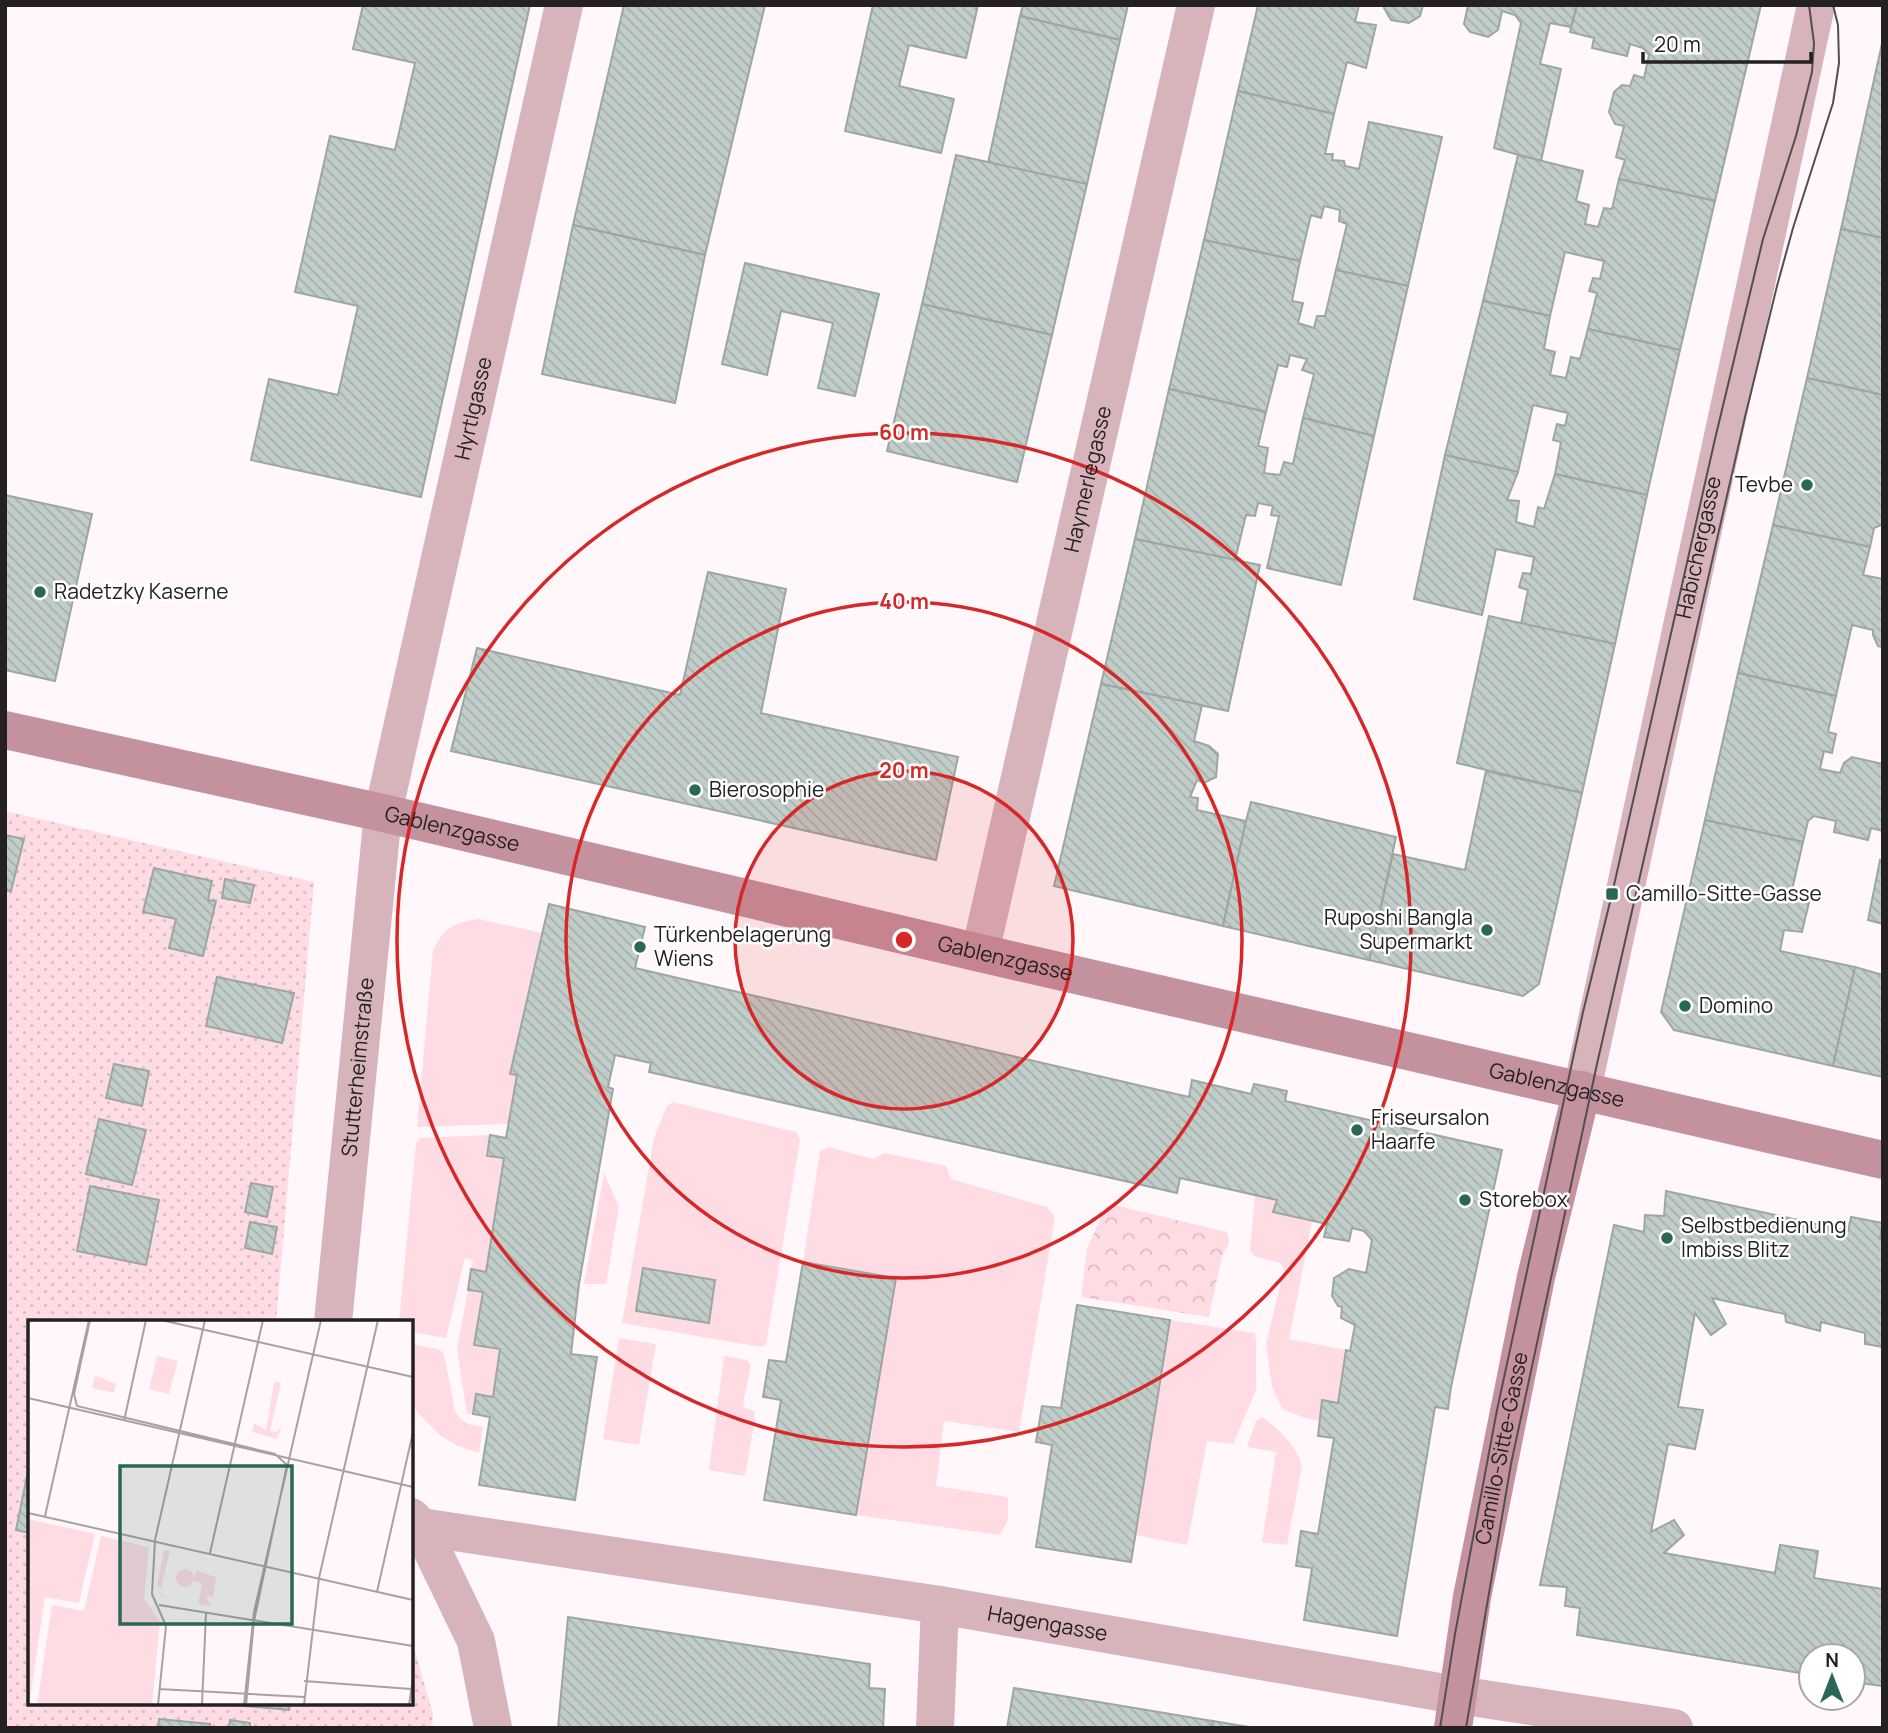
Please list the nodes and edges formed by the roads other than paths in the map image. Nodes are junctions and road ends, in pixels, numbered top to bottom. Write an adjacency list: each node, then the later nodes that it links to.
1 (564, 5): 5 (street, Hyrtlgasse)
2 (1196, 5): 6 (street, Haymerlegasse)
3 (1816, 5): 7 (street, Habichergasse)
4 (5, 730): 5 (main road, Gablenzgasse)
5 (383, 813): 6 (main road, Gablenzgasse); 9 (street, Stutterheimstraße)
6 (980, 953): 7 (main road, Gablenzgasse)
7 (1581, 1090): 8 (main road, Gablenzgasse); 12 (main road, Camillo-Sitte-Gasse)
8 (1883, 1160)
9 (333, 1320)
10 (416, 1522): 11 (street, Hagengasse); 13 (street)
11 (940, 1605): 12 (street, Hagengasse); 14 (street)
12 (1456, 1711): 15 (street, Hagengasse)
13 (493, 1728)
14 (935, 1728)
15 (1674, 1728)

